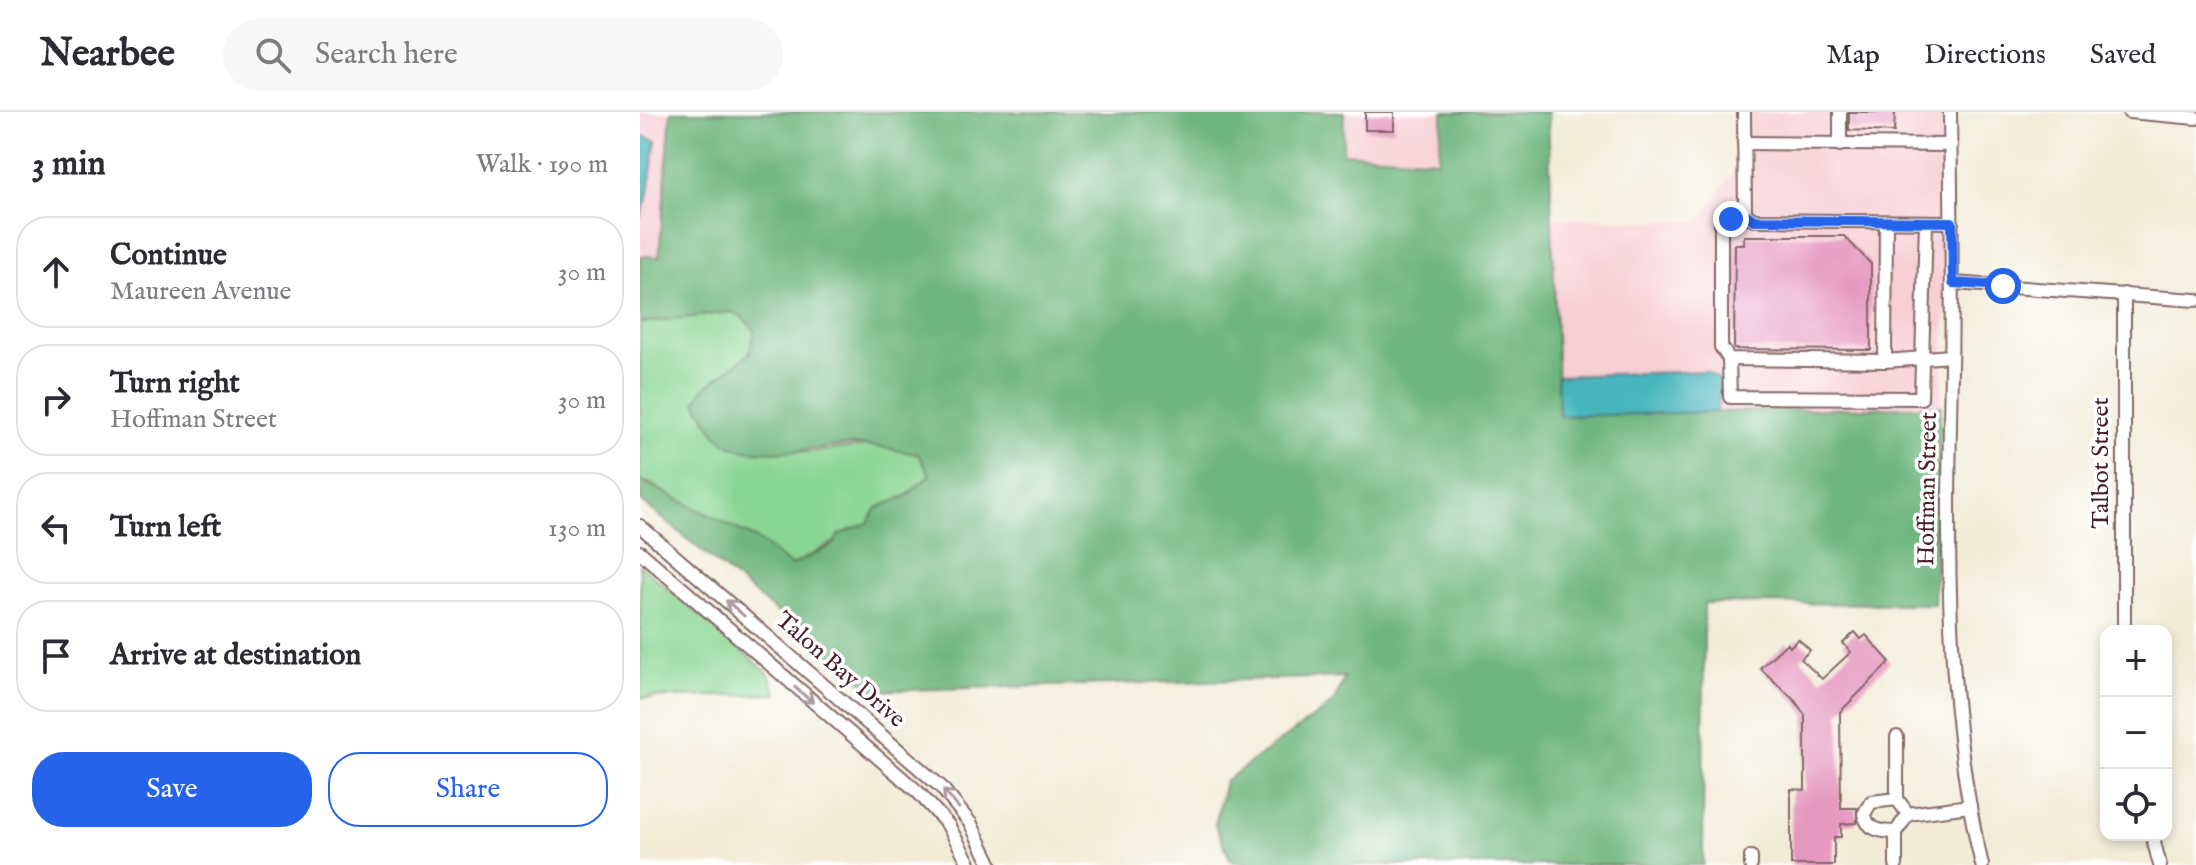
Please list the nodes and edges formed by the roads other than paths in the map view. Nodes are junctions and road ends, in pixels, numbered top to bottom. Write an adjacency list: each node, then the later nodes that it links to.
1 (1744, 112): 6 (street)
2 (1840, 112): 7 (street)
3 (1950, 112): 8 (street, Hoffman Street)
4 (2129, 112): 5 (street)
5 (2196, 118)
6 (1744, 143): 7 (street); 9 (street)
7 (1840, 145): 8 (street)
8 (1951, 145): 12 (street, Hoffman Street)
9 (1745, 214): 10 (street); 18 (street)
10 (1886, 222): 11 (street); 19 (street)
11 (1926, 222): 12 (street); 17 (street)
12 (1952, 222): 13 (street, Hoffman Street)
13 (1953, 283): 14 (street); 16 (street, Hoffman Street)
14 (2124, 294): 15 (street); 22 (street, Talbot Street)
15 (2196, 300)
16 (1951, 356): 17 (street); 25 (street, Hoffman Street)
17 (1923, 357): 18 (street); 19 (street)
18 (1729, 359): 19 (street)
19 (1885, 361)
20 (640, 526): 30 (street, Talon Bay Drive, one-way to 20)
21 (640, 552): 29 (street, Talon Bay Drive, one-way to 29)
22 (2124, 625)
23 (1897, 737): 24 (street)
24 (1897, 799): 26 (street); 27 (street)
25 (1970, 806): 26 (street); 32 (street, Hoffman Street)
26 (1908, 814): 27 (street)
27 (1896, 832): 31 (street)
28 (2154, 841): 33 (street)
29 (970, 865)
30 (991, 865)
31 (1896, 865)
32 (1982, 865)
33 (2160, 865)

